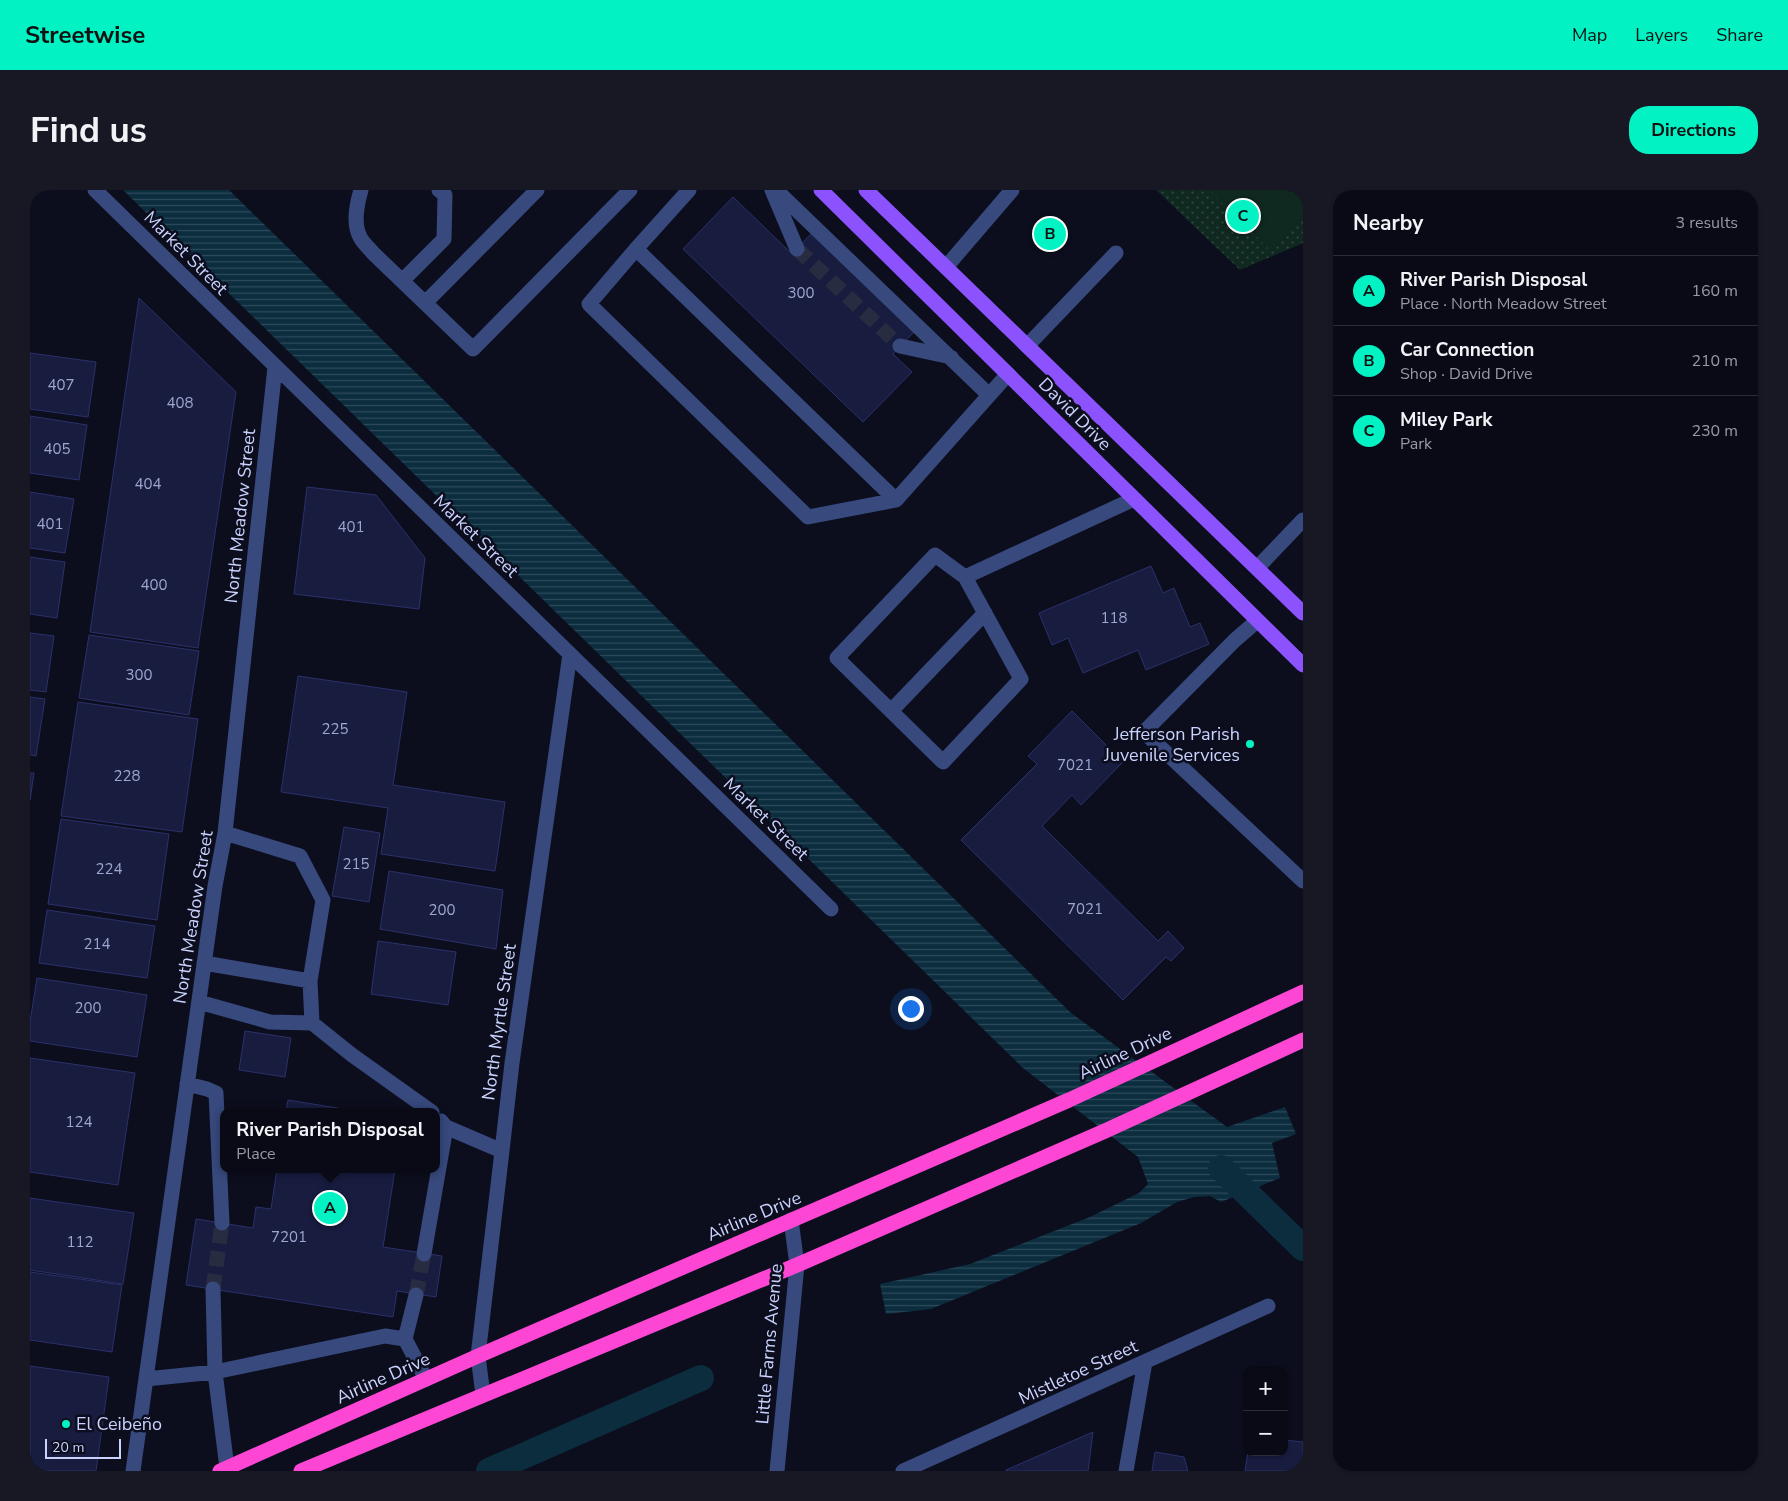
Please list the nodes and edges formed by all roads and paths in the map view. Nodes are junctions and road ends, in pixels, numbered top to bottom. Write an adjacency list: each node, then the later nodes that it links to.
1 (95, 190): 21 (street, Market Street)
2 (361, 190): 16 (street)
3 (536, 190): 17 (street)
4 (630, 190): 17 (street)
5 (689, 190): 12 (street)
6 (772, 190): 13 (street)
7 (776, 190): 20 (street)
8 (821, 190): 22 (main road, David Drive)
9 (866, 190): 15 (main road, David Drive)
10 (1012, 190): 15 (street)
11 (445, 192): 16 (street)
12 (636, 249): 25 (street); 25 (street)
13 (797, 249)
14 (1116, 254): 19 (street)
15 (946, 267): 19 (main road, David Drive)
16 (402, 281): 17 (street)
17 (425, 303)
18 (900, 346): 20 (street)
19 (1027, 346): 27 (main road, David Drive)
20 (951, 357): 23 (street)
21 (275, 367): 32 (street, Market Street); 35 (street, North Meadow Street)
22 (1008, 374): 23 (street); 24 (main road, David Drive)
23 (989, 394): 25 (street)
24 (1134, 499): 28 (street); 31 (main road, David Drive)
25 (896, 500)
26 (1303, 520): 27 (street)
27 (1257, 568): 30 (main road, David Drive)
28 (965, 577): 29 (street); 34 (street)
29 (985, 613): 34 (street); 34 (street)
30 (1303, 613)
31 (1257, 621): 33 (main road, David Drive); 36 (street)
32 (570, 654): 37 (street, Market Street); 47 (street, North Myrtle Street)
33 (1303, 665)
34 (892, 711)
35 (225, 833): 38 (street, North Meadow Street); 39 (street)
36 (1303, 881)
37 (831, 909)
38 (204, 964): 39 (street); 41 (street, North Meadow Street)
39 (310, 981): 42 (street)
40 (1303, 992): 49 (highway, Airline Drive)
41 (199, 1002): 42 (street); 44 (street, North Meadow Street)
42 (312, 1023): 45 (street)
43 (1303, 1040): 52 (highway)
44 (188, 1084): 50 (street); 60 (street, North Meadow Street)
45 (426, 1108)
46 (441, 1121): 47 (street)
47 (502, 1151): 57 (street, North Myrtle Street)
48 (434, 1173): 51 (street)
49 (792, 1220): 52 (street, Little Farms Avenue); 57 (highway, Airline Drive)
50 (222, 1223)
51 (424, 1254)
52 (796, 1265): 62 (highway); 66 (street, Little Farms Avenue)
53 (213, 1289): 59 (street)
54 (416, 1295): 56 (street)
55 (1268, 1306): 58 (street, Mistletoe Street)
56 (405, 1338): 59 (street); 61 (street)
57 (478, 1356): 61 (highway, Airline Drive); 62 (street, North Myrtle Street)
58 (1145, 1362): 67 (street, Mistletoe Street); 68 (street)
59 (215, 1372): 60 (street); 63 (street)
60 (146, 1379): 64 (street, North Meadow Street)
61 (426, 1379): 63 (highway, Airline Drive)
62 (483, 1396): 65 (highway)
63 (223, 1469)
64 (133, 1471)
65 (301, 1471)
66 (777, 1471)
67 (903, 1471)
68 (1126, 1471)

